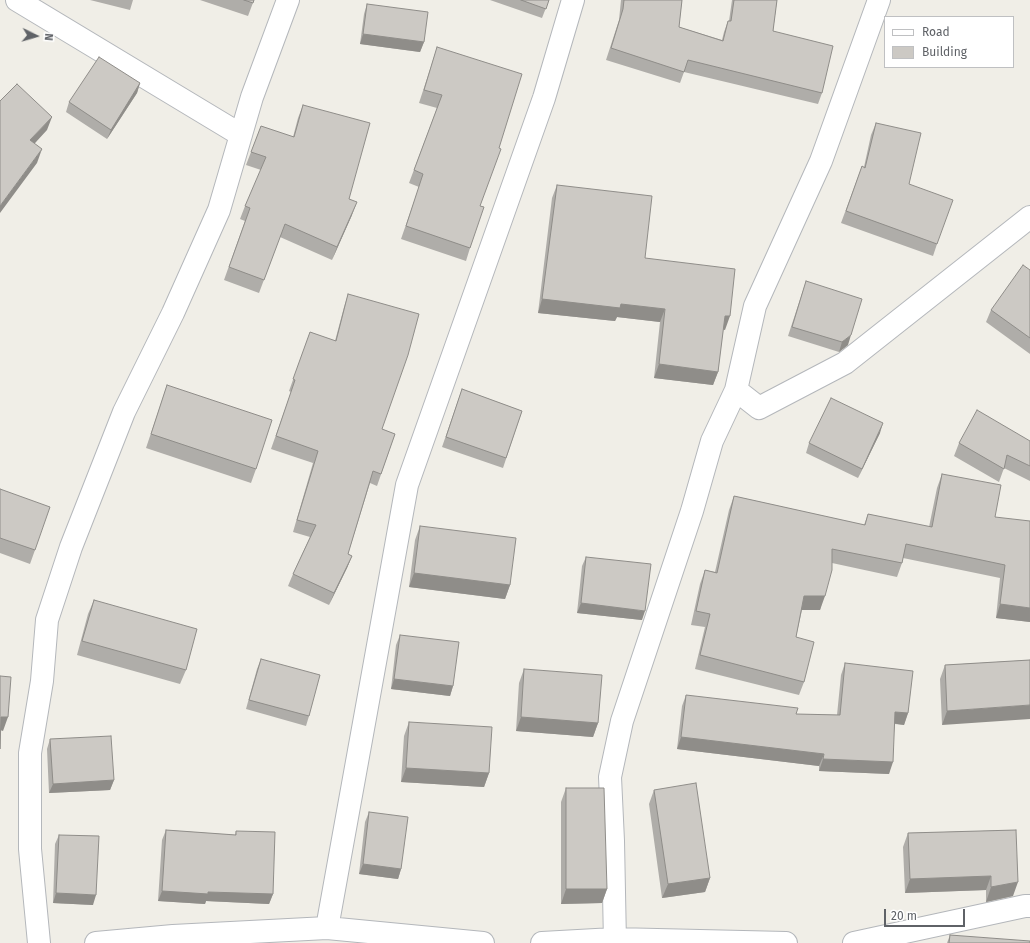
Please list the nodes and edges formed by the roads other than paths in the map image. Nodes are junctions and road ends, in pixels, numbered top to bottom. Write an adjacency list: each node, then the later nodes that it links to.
1 (17, 0): 5 (street)
2 (288, 0): 5 (street)
3 (573, 0): 9 (street)
4 (879, 0): 7 (street)
5 (241, 135): 13 (street)
6 (1030, 217): 7 (street)
7 (736, 390): 12 (street)
8 (1030, 906): 11 (street)
9 (327, 928): 10 (street); 14 (street)
10 (356, 937): 15 (street)
11 (886, 940): 18 (street)
12 (614, 941): 16 (street); 17 (street)
13 (39, 943)
14 (96, 943)
15 (483, 943)
16 (542, 943)
17 (786, 943)
18 (854, 943)

